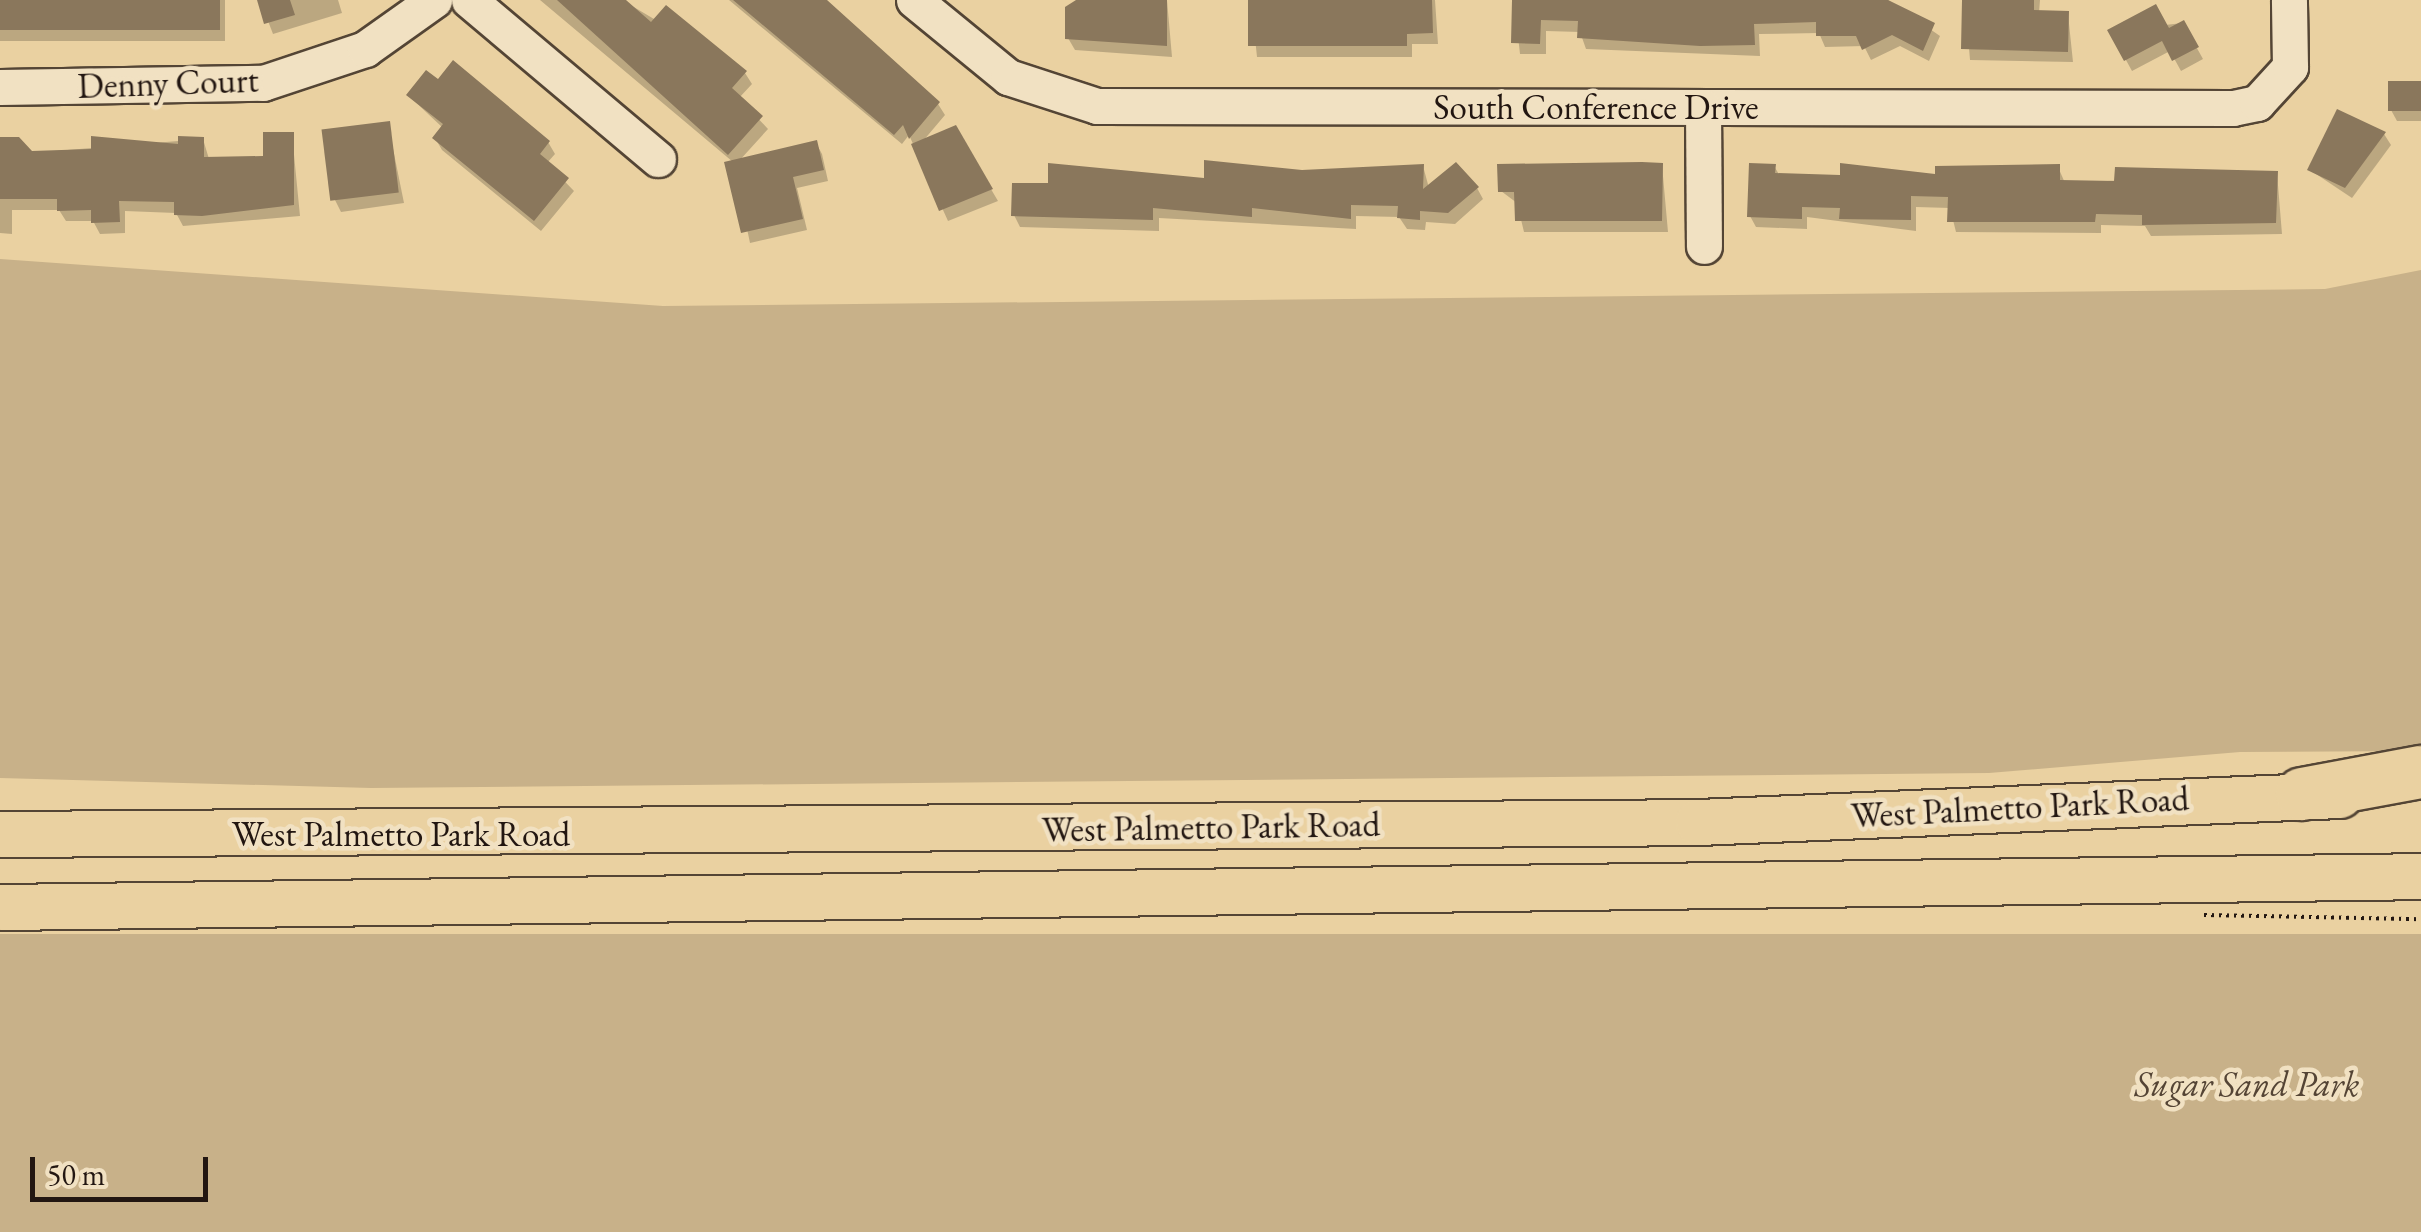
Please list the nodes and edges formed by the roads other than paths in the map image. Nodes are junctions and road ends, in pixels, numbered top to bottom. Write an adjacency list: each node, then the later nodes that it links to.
1 (434, 0): 5 (street, Denny Court)
2 (469, 0): 7 (street)
3 (914, 0): 6 (street, South Conference Drive)
4 (2290, 0): 6 (street, South Conference Drive)
5 (0, 86)
6 (1704, 107): 8 (street)
7 (658, 160)
8 (1704, 246)
9 (2421, 772): 10 (highway)
10 (2302, 794): 11 (main road, West Palmetto Park Road); 12 (main road, West Palmetto Park Road)
11 (2421, 795)
12 (1236, 827): 13 (main road, West Palmetto Park Road); 15 (main road)
13 (0, 834)
14 (2421, 876): 15 (main road, West Palmetto Park Road)
15 (1236, 891): 16 (main road, West Palmetto Park Road)
16 (0, 908)

